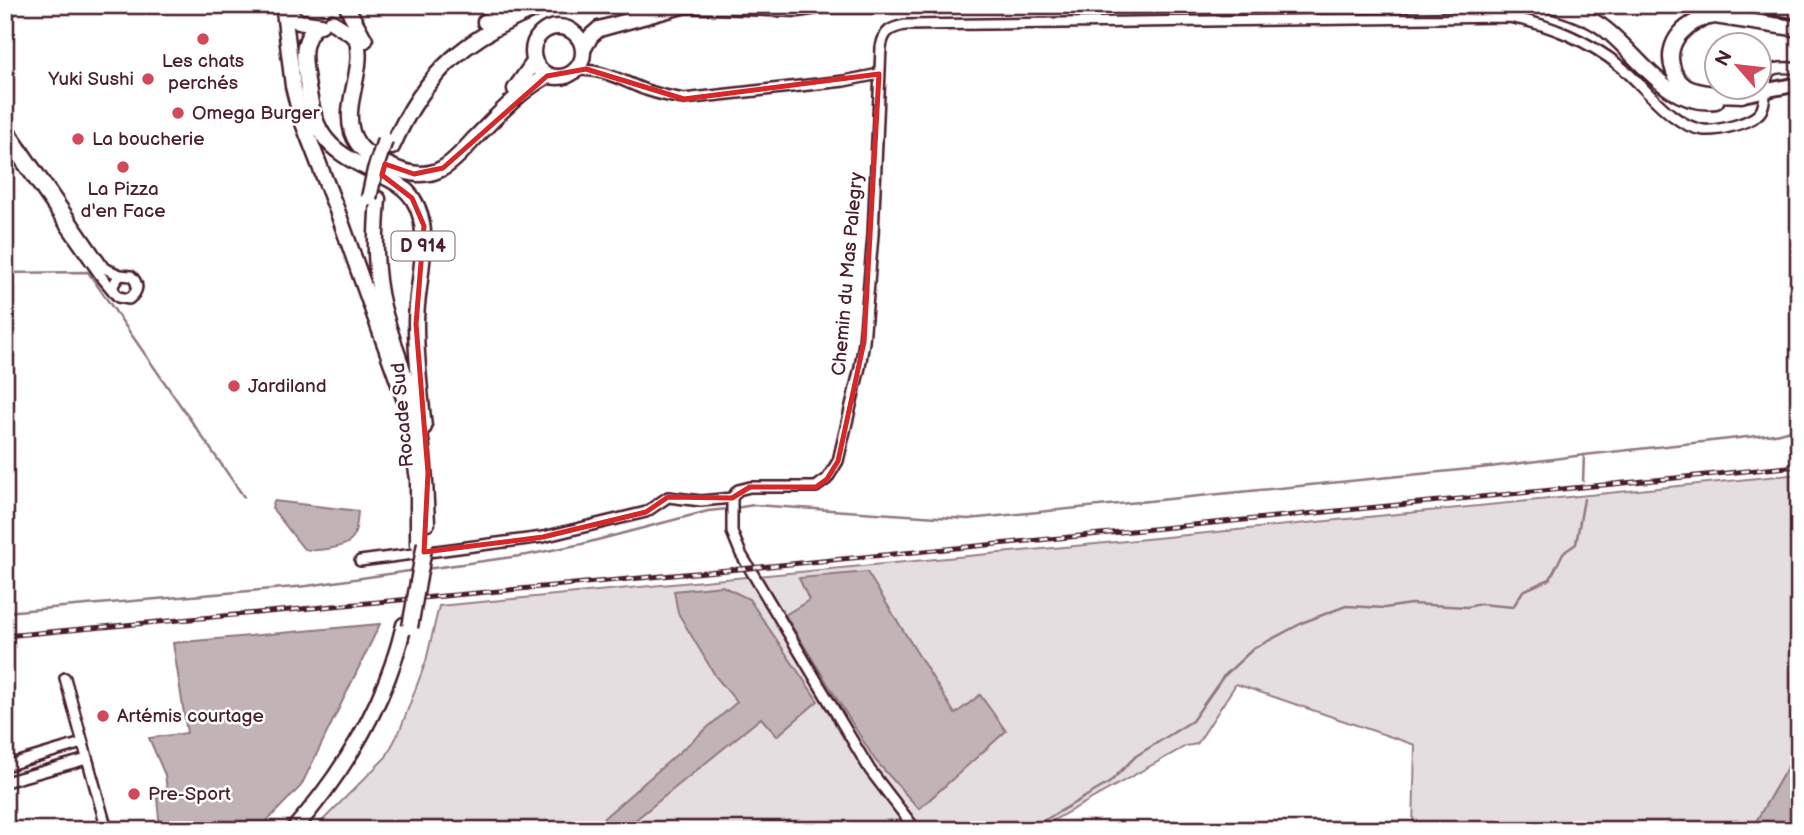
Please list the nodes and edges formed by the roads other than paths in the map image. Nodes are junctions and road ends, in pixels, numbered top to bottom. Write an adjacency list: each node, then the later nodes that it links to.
1 (518, 5): 29 (main road, D 914)
2 (546, 5): 29 (main road, D 914)
3 (808, 5): 8 (main road)
4 (871, 5): 8 (main road)
5 (1551, 5): 25 (main road)
6 (1692, 5): 13 (main road)
7 (1766, 5): 11 (main road)
8 (817, 6): 16 (main road)
9 (349, 7): 12 (main road); 17 (main road)
10 (282, 8): 14 (main road); 33 (main road, Rocade Sud / D 914)
11 (1799, 11)
12 (332, 22): 14 (main road); 21 (main road)
13 (1799, 24)
14 (317, 26): 35 (main road, Rocade Sud / D 914)
15 (1799, 29): 24 (main road)
16 (581, 60): 17 (main road); 20 (street); 21 (main road)
17 (534, 62): 21 (main road)
18 (1799, 69): 19 (street)
19 (1772, 70)
20 (880, 74): 26 (street); 34 (street, Chemin du Mas Palegry)
21 (547, 76)
22 (1799, 84): 23 (main road)
23 (1772, 89)
24 (1702, 92)
25 (1702, 101)
26 (1762, 102)
27 (5, 124): 31 (street)
28 (5, 139): 32 (street)
29 (389, 143): 30 (main road, D 914)
30 (373, 198): 33 (main road, D 914); 35 (main road, D 914)
31 (120, 275): 32 (street); 32 (street)
32 (114, 293)
33 (384, 339): 36 (main road, Rocade Sud / D 914)
34 (732, 500): 37 (street); 47 (street)
35 (427, 523): 36 (main road, Rocade Sud / D 914)
36 (421, 543): 38 (main road, Rocade Sud / D 914, bridge)
37 (360, 561)
38 (407, 626): 45 (main road, Rocade Sud / D 914); 46 (main road, Rocade Sud / D 914)
39 (65, 678): 40 (street)
40 (82, 743): 41 (street); 42 (street)
41 (87, 759): 43 (street); 44 (street)
42 (5, 766)
43 (5, 782)
44 (107, 830)
45 (293, 830)
46 (301, 830)
47 (916, 830)

